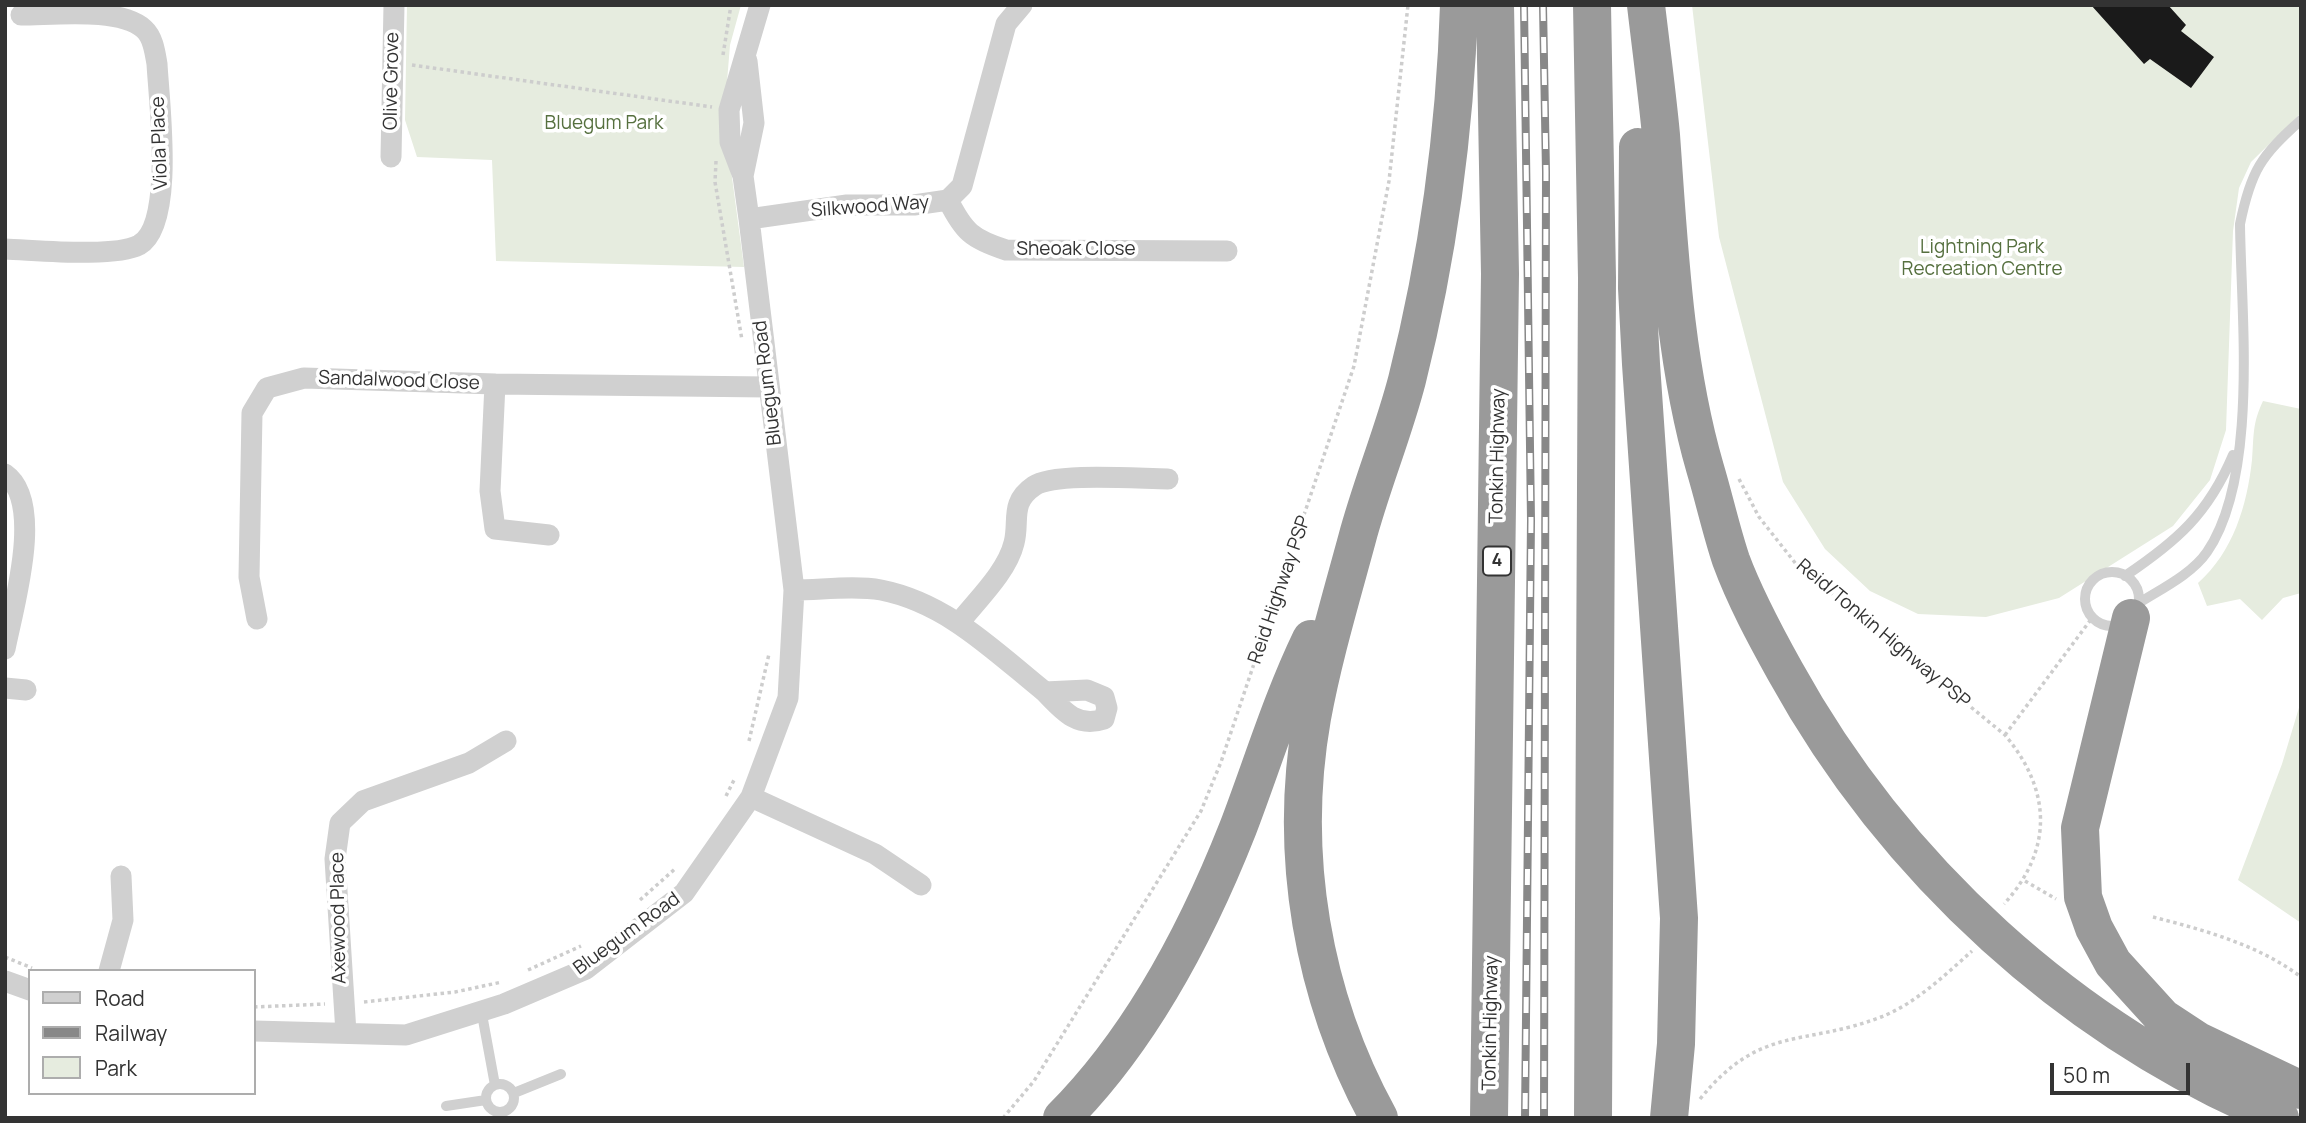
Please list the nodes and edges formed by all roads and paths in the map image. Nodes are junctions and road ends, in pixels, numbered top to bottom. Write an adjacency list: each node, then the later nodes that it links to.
1 (394, 5): 11 (street, Olive Grove)
2 (760, 5): 17 (street, Bluegum Road)
3 (1022, 5): 16 (street, Silkwood Way)
4 (1408, 5): 75 (path, Reid Highway PSP)
5 (1459, 5): 28 (highway)
6 (1495, 5): 78 (highway, Tonkin Highway / 4)
7 (1591, 5): 79 (highway)
8 (1638, 5): 73 (highway)
9 (1646, 5): 80 (highway)
10 (21, 15): 18 (street, Viola Place)
11 (392, 62): 12 (path); 14 (street, Olive Grove)
12 (718, 107)
13 (2301, 120): 23 (lane)
14 (391, 157)
15 (716, 157): 20 (path)
16 (948, 201): 17 (street, Silkwood Way); 19 (street, Sheoak Close)
17 (749, 219): 22 (street, Bluegum Road)
18 (5, 249)
19 (1227, 251)
20 (743, 347)
21 (495, 384): 22 (street, Sandalwood Close); 27 (street); 33 (street, Sandalwood Close)
22 (768, 387): 30 (street, Bluegum Road)
23 (2240, 437): 29 (lane); 31 (lane)
24 (1735, 470): 38 (path, Reid/Tonkin Highway PSP)
25 (5, 474): 36 (street)
26 (1168, 478): 34 (street)
27 (549, 535)
28 (1355, 546): 76 (highway); 77 (highway)
29 (2125, 576): 31 (lane); 32 (lane)
30 (793, 590): 34 (street); 42 (street, Bluegum Road)
31 (2135, 611): 32 (lane); 69 (highway)
32 (2092, 618): 38 (path)
33 (257, 619)
34 (959, 623): 37 (street)
35 (770, 642): 40 (path)
36 (5, 649)
37 (1045, 692)
38 (2005, 735): 46 (path, Reid/Tonkin Highway PSP)
39 (506, 741): 62 (street, Axewood Place)
40 (745, 754)
41 (741, 767): 43 (path)
42 (751, 797): 47 (street); 64 (street, Bluegum Road)
43 (722, 803)
44 (681, 863): 50 (path)
45 (121, 876): 56 (street)
46 (2025, 881): 48 (path); 49 (path)
47 (921, 885)
48 (2059, 901)
49 (2004, 904)
50 (632, 907)
51 (2154, 917): 58 (path)
52 (586, 944): 57 (path)
53 (1974, 950): 73 (path)
54 (5, 957): 55 (path)
55 (34, 969)
56 (110, 969)
57 (527, 971)
58 (2301, 977)
59 (5, 981): 61 (street)
60 (504, 981): 62 (path)
61 (28, 989)
62 (342, 1003): 63 (path); 66 (street, Axewood Place)
63 (256, 1007)
64 (481, 1009): 66 (street, Bluegum Road); 68 (lane)
65 (256, 1031): 66 (street, Bluegum Road)
66 (346, 1033)
67 (561, 1074): 70 (lane)
68 (495, 1085): 70 (lane); 71 (lane)
69 (2301, 1090)
70 (514, 1093): 74 (lane)
71 (486, 1100): 72 (lane); 74 (lane)
72 (446, 1106)
73 (1682, 1113)
74 (502, 1115)
75 (1003, 1118)
76 (1062, 1118)
77 (1379, 1118)
78 (1489, 1118)
79 (1593, 1118)
80 (2280, 1118)

